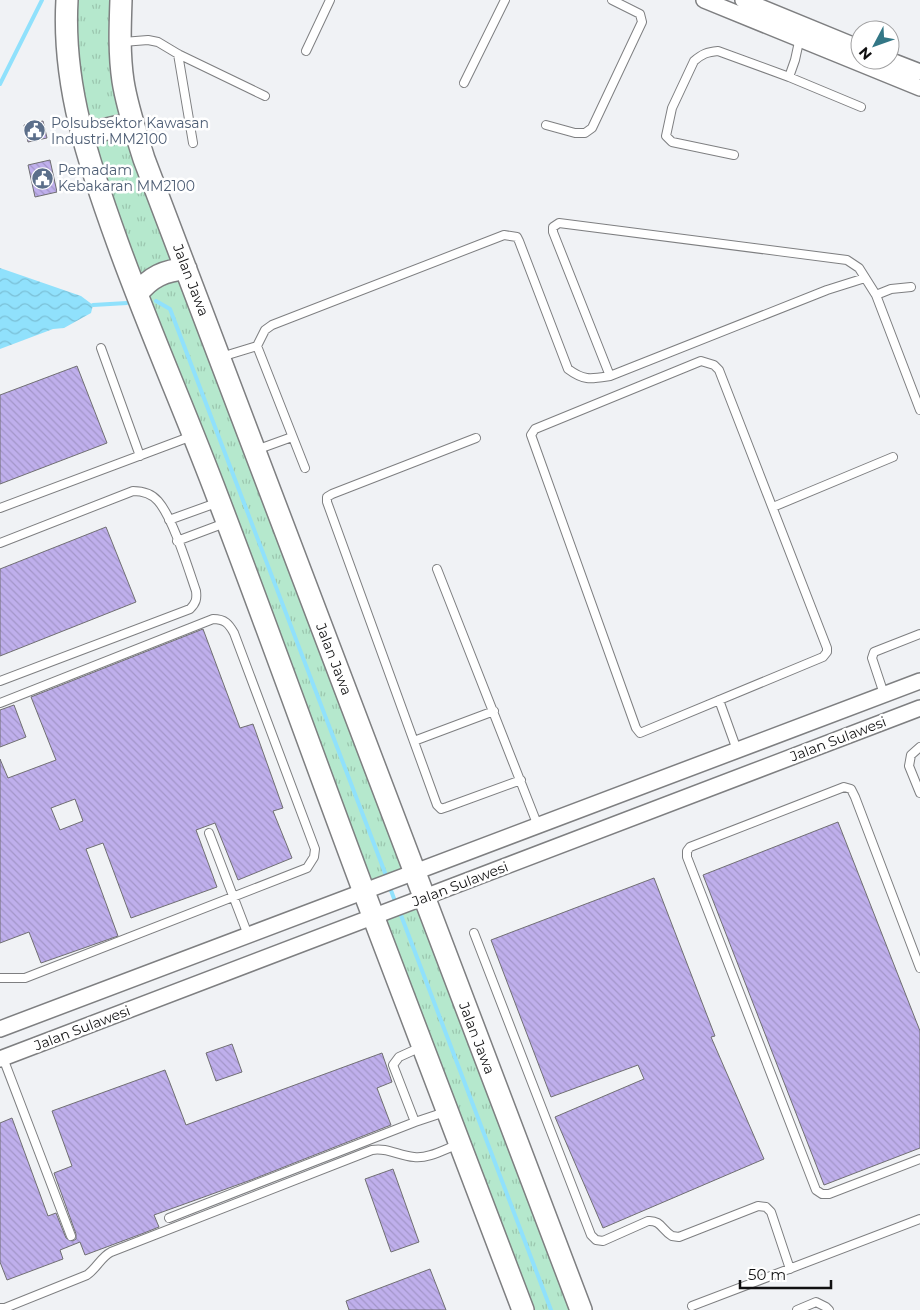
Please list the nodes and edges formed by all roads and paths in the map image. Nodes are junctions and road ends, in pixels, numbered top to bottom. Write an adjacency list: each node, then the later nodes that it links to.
1 (67, 0): 22 (street)
2 (121, 0): 9 (street, Jalan Jawa)
3 (330, 0): 11 (lane)
4 (505, 0): 16 (lane)
5 (612, 0): 21 (lane)
6 (704, 0): 8 (street)
7 (743, 0): 8 (street)
8 (801, 32): 10 (street); 15 (lane); 17 (street)
9 (120, 42): 12 (lane); 20 (street, Jalan Jawa)
10 (850, 45)
11 (306, 52)
12 (178, 54): 18 (lane); 23 (lane)
13 (900, 64): 14 (street)
14 (920, 72)
15 (789, 77): 19 (lane); 24 (lane)
16 (464, 84)
17 (920, 88)
18 (265, 96)
19 (861, 107)
20 (133, 123): 22 (street); 25 (street, Jalan Jawa)
21 (546, 126)
22 (81, 135): 28 (street)
23 (193, 143)
24 (734, 155)
25 (186, 269): 28 (street); 32 (street, Jalan Jawa)
26 (865, 278): 29 (lane); 33 (lane); 33 (lane)
27 (911, 287): 29 (lane)
28 (137, 294): 35 (street)
29 (876, 295): 34 (lane)
30 (257, 346): 32 (lane); 33 (lane); 36 (lane)
31 (101, 348): 39 (lane)
32 (221, 357): 38 (street, Jalan Jawa)
33 (610, 376)
34 (920, 410)
35 (194, 436): 39 (lane); 42 (street)
36 (292, 437): 38 (lane); 41 (lane)
37 (476, 438): 58 (lane)
38 (256, 450): 65 (street, Jalan Jawa)
39 (140, 456): 44 (lane)
40 (892, 457): 43 (lane)
41 (305, 468)
42 (220, 502): 45 (lane); 46 (street)
43 (772, 507): 54 (lane); 54 (lane)
44 (0, 508)
45 (169, 520): 47 (lane); 48 (lane)
46 (227, 523): 47 (lane); 66 (street)
47 (177, 541): 51 (lane)
48 (0, 543)
49 (437, 569): 57 (lane)
50 (920, 634): 53 (lane)
51 (0, 681)
52 (920, 681): 53 (street, Jalan Sulawesi)
53 (884, 694): 60 (street, Jalan Sulawesi)
54 (719, 700): 60 (lane)
55 (0, 703): 67 (lane)
56 (920, 708): 68 (street, Jalan Sulawesi)
57 (494, 711): 58 (lane); 61 (lane)
58 (414, 741): 61 (lane)
59 (920, 748): 62 (lane)
60 (737, 750): 63 (street, Jalan Sulawesi)
61 (521, 780): 63 (lane)
62 (920, 793)
63 (538, 826): 65 (street, Jalan Sulawesi)
64 (209, 832): 67 (lane)
65 (410, 874): 66 (street, Jalan Sulawesi); 68 (street, Jalan Jawa)
66 (369, 890): 69 (street); 71 (street, Jalan Sulawesi)
67 (232, 897): 71 (lane); 73 (lane)
68 (419, 900): 69 (street, Jalan Sulawesi); 88 (street, Jalan Jawa)
69 (379, 915): 75 (street); 76 (street, Jalan Sulawesi)
70 (474, 933): 84 (lane)
71 (248, 935): 74 (street, Jalan Sulawesi)
72 (920, 968): 80 (lane)
73 (0, 978)
74 (0, 1029)
75 (422, 1046): 77 (street); 78 (lane)
76 (2, 1059): 83 (lane)
77 (447, 1111): 78 (lane); 79 (street)
78 (415, 1122): 81 (lane)
79 (460, 1144): 86 (lane); 87 (street)
80 (920, 1160)
81 (168, 1218)
82 (920, 1219): 84 (lane)
83 (71, 1236)
84 (790, 1269): 85 (lane)
85 (692, 1306)
86 (0, 1308)
87 (520, 1308)
88 (581, 1310)
89 (797, 1310): 90 (lane)
90 (829, 1310)

